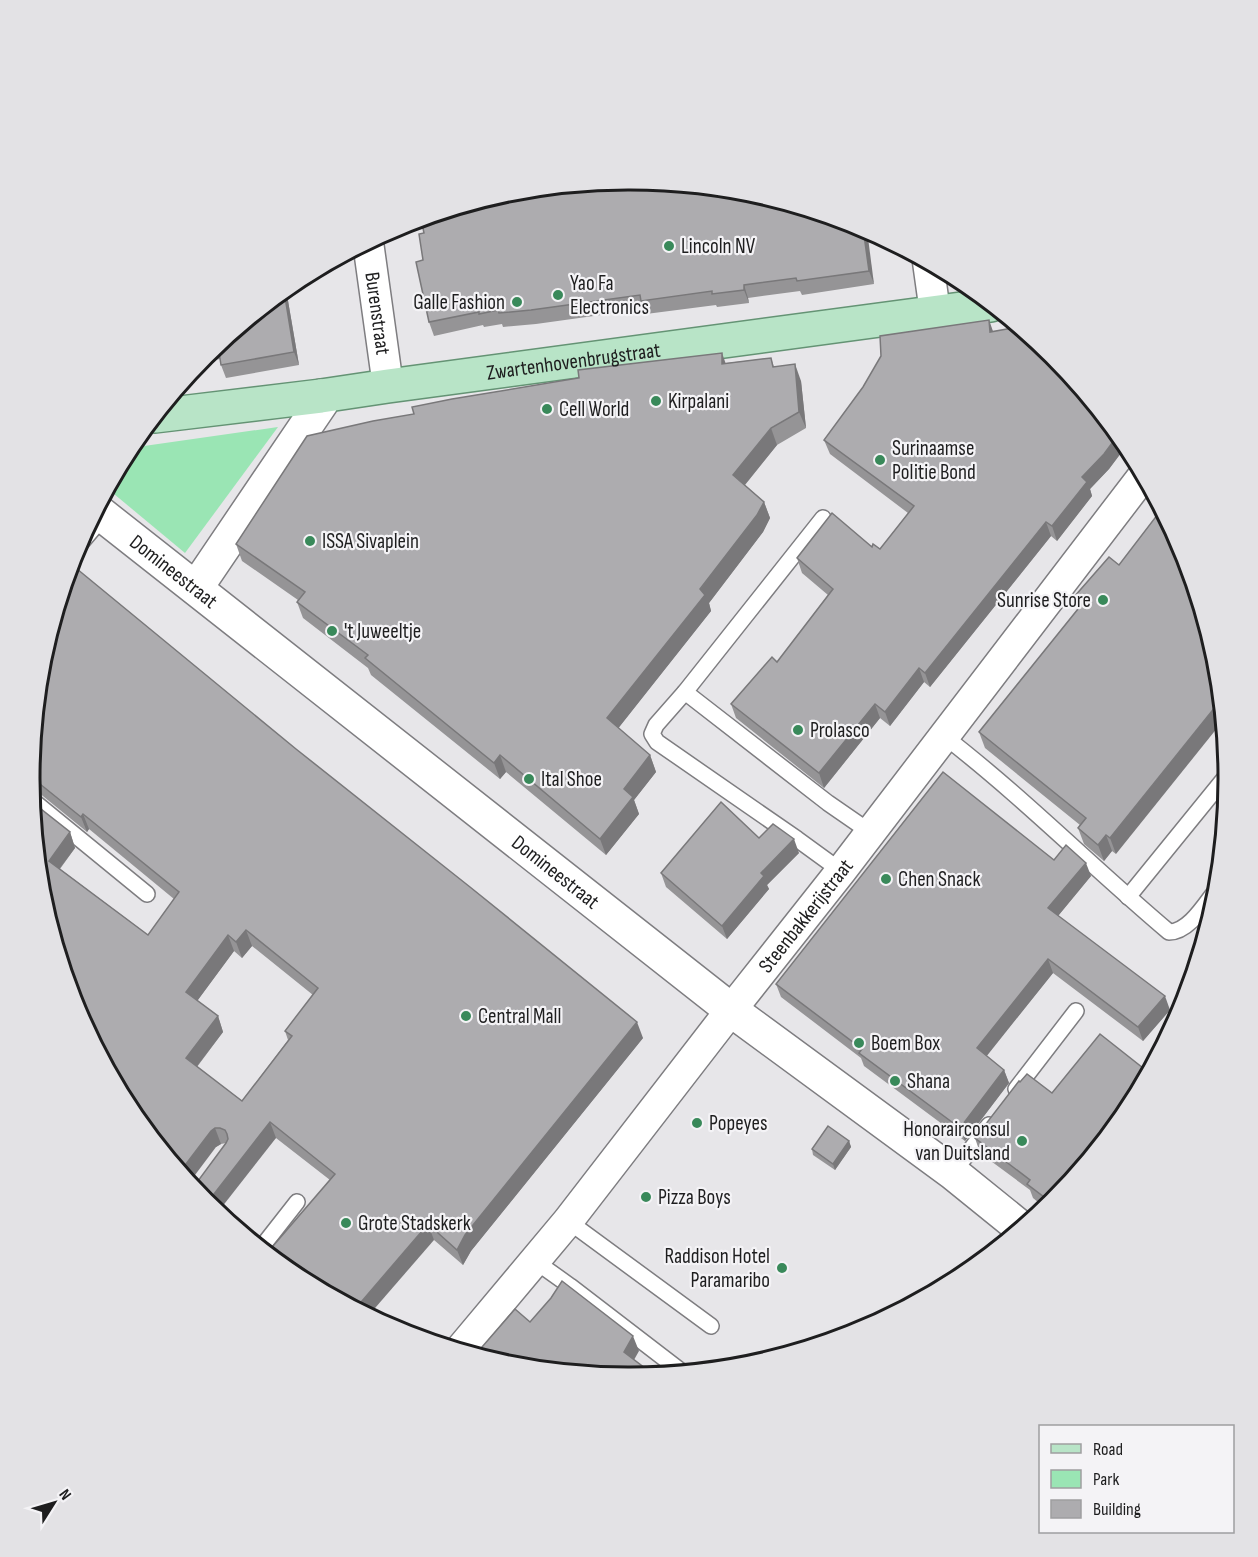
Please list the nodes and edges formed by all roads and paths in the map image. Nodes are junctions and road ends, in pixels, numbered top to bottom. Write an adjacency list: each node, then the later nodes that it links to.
1 (369, 251): 5 (street, Burenstraat)
2 (930, 273): 4 (street)
3 (980, 306): 4 (main road, Zwartenhovenbrugstraat)
4 (935, 312): 5 (main road, Zwartenhovenbrugstraat)
5 (388, 386): 6 (main road, Zwartenhovenbrugstraat)
6 (321, 396): 7 (main road, Zwartenhovenbrugstraat); 11 (street)
7 (166, 415)
8 (1138, 483): 13 (street, Steenbakkerijstraat)
9 (103, 515): 11 (street, Domineestraat)
10 (823, 518): 12 (lane)
11 (196, 588): 21 (street, Domineestraat)
12 (685, 692): 16 (lane); 17 (lane)
13 (944, 736): 16 (street, Steenbakkerijstraat); 19 (lane)
14 (1218, 786): 19 (lane)
15 (42, 808): 18 (lane)
16 (870, 832): 17 (street, Steenbakkerijstraat)
17 (841, 871): 21 (street, Steenbakkerijstraat)
18 (147, 894)
19 (1128, 897): 20 (lane)
20 (1203, 907)
21 (731, 1010): 25 (street, Domineestraat); 27 (street, Steenbakkerijstraat)
22 (1076, 1011): 23 (lane)
23 (1008, 1100)
24 (995, 1117): 25 (lane)
25 (953, 1173): 28 (street, Domineestraat)
26 (297, 1202): 29 (lane)
27 (568, 1221): 30 (street, Steenbakkerijstraat); 31 (lane)
28 (1015, 1223)
29 (266, 1241)
30 (535, 1261): 32 (street, Steenbakkerijstraat); 33 (lane)
31 (711, 1326)
32 (465, 1344)
33 (673, 1365)

